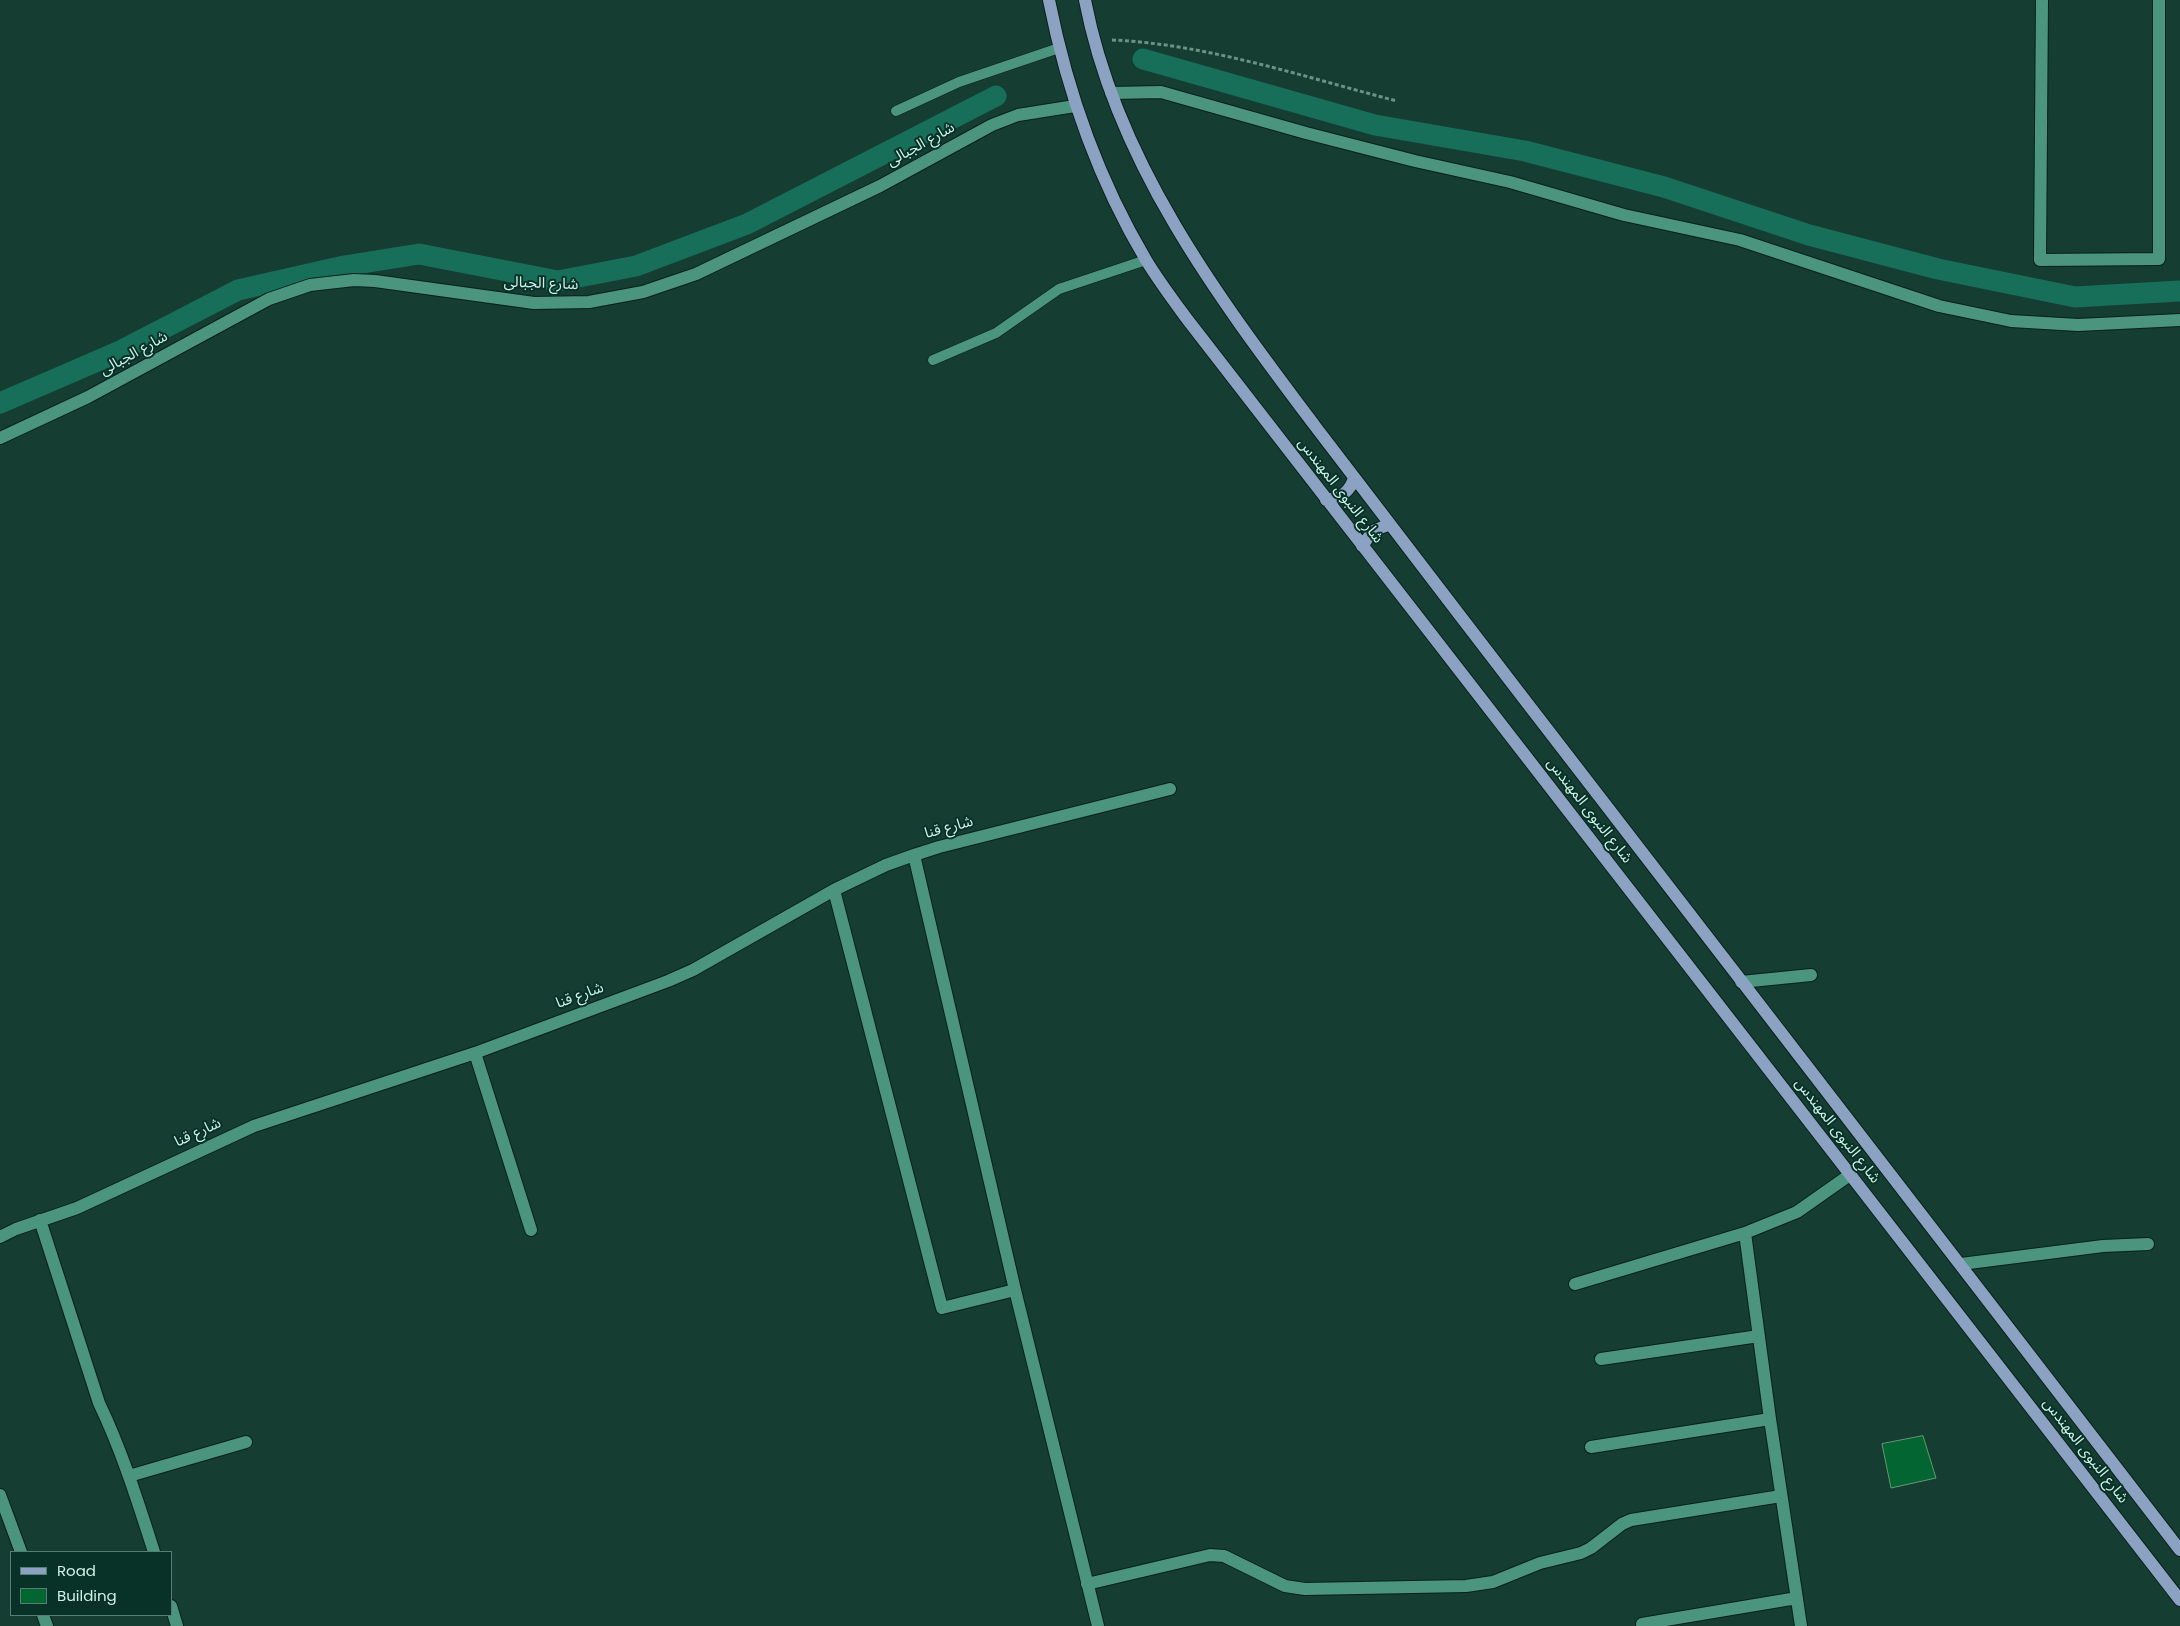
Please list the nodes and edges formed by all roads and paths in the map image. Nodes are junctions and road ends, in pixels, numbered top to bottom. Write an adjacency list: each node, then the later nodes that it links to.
1 (1049, 0): 6 (main road, شارع النبوى المهندس)
2 (1085, 0): 5 (main road, شارع النبوى المهندس)
3 (2042, 0): 4 (street)
4 (2159, 0)
5 (1093, 39): 7 (main road, شارع النبوى المهندس); 8 (path)
6 (1059, 48): 9 (main road, شارع النبوى المهندس); 10 (lane)
7 (1111, 93): 12 (street); 15 (main road, شارع النبوى المهندس)
8 (1397, 101)
9 (1075, 106): 11 (main road, شارع النبوى المهندس); 14 (street, شارع الجبالى)
10 (896, 111)
11 (1146, 260): 13 (lane); 16 (main road, شارع النبوى المهندس)
12 (2180, 320)
13 (933, 360)
14 (0, 438)
15 (1354, 478): 16 (main road); 17 (main road, شارع النبوى المهندس)
16 (1326, 500): 18 (main road, شارع النبوى المهندس)
17 (1390, 524): 18 (main road); 23 (main road, شارع النبوى المهندس)
18 (1362, 546): 25 (main road, شارع النبوى المهندس)
19 (1170, 789): 20 (street, شارع قنا)
20 (914, 855): 21 (street, شارع قنا); 33 (street)
21 (834, 890): 24 (street, شارع قنا); 33 (street)
22 (1811, 975): 23 (street)
23 (1741, 982): 31 (main road, شارع النبوى المهندس)
24 (475, 1053): 26 (street, شارع قنا); 27 (street)
25 (1851, 1174): 28 (street); 47 (main road, شارع النبوى المهندس)
26 (40, 1220): 29 (street, شارع قنا); 39 (street)
27 (531, 1230)
28 (1745, 1233): 32 (street); 34 (street)
29 (0, 1237)
30 (2148, 1244): 31 (street)
31 (1961, 1264): 42 (main road, شارع النبوى المهندس)
32 (1576, 1284)
33 (1015, 1290): 45 (street)
34 (1759, 1336): 35 (street); 36 (street)
35 (1601, 1358)
36 (1770, 1419): 38 (street); 41 (street)
37 (246, 1442): 39 (street)
38 (1591, 1447)
39 (129, 1476): 44 (street)
40 (0, 1495): 43 (street)
41 (1781, 1496): 45 (street); 46 (street)
42 (2180, 1550)
43 (21, 1551)
44 (154, 1551)
45 (1087, 1584): 51 (street)
46 (1797, 1598): 49 (street); 52 (street)
47 (2180, 1600)
48 (172, 1609): 50 (street)
49 (1642, 1624)
50 (178, 1626)
51 (1098, 1626)
52 (1801, 1626)

